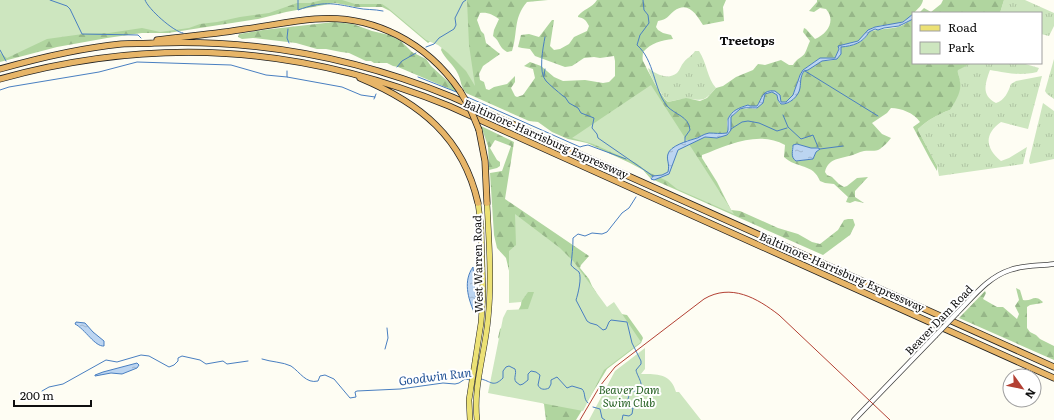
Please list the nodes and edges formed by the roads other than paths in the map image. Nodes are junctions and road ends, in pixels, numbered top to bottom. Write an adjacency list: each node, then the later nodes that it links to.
1 (122, 44): 2 (highway, Baltimore-Harrisburg Expressway); 6 (highway, bridge); 8 (highway, Baltimore-Harrisburg Expressway)
2 (0, 69)
3 (339, 70): 4 (highway, Baltimore-Harrisburg Expressway); 5 (highway); 9 (highway, Baltimore-Harrisburg Expressway)
4 (0, 79)
5 (478, 203): 10 (main road, West Warren Road)
6 (487, 203): 11 (main road, West Warren Road)
7 (1054, 264): 12 (street, Beaver Dam Road, bridge)
8 (1054, 367)
9 (1054, 378)
10 (471, 420)
11 (477, 420)
12 (854, 420)

